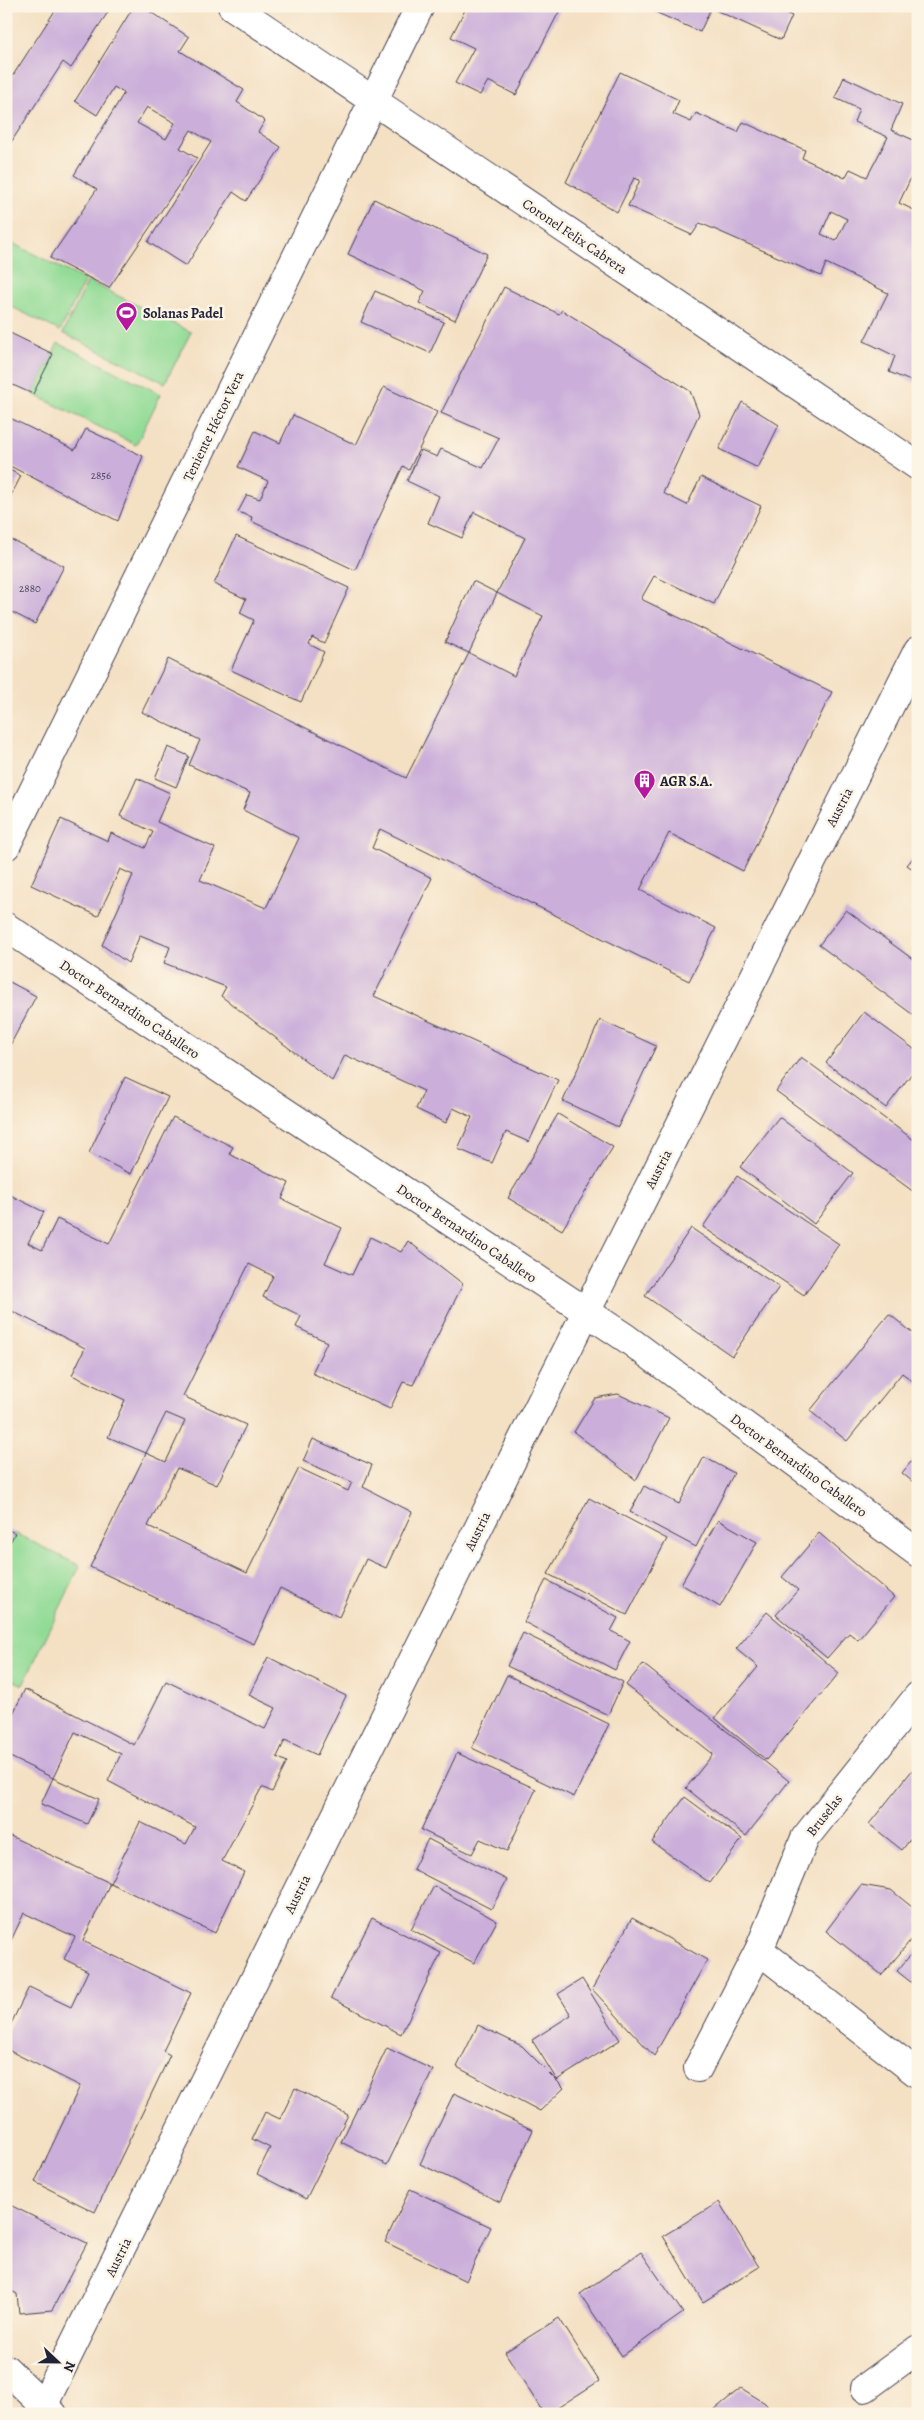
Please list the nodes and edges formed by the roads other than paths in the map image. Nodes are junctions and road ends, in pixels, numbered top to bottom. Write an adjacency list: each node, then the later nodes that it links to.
1 (232, 6): 3 (street, Coronel Felix Cabrera)
2 (420, 6): 3 (street, Teniente Héctor Vera)
3 (373, 100): 4 (street, Coronel Felix Cabrera); 6 (street, Teniente Héctor Vera)
4 (918, 466)
5 (918, 650): 8 (street, Austria)
6 (6, 846)
7 (6, 927): 8 (street, Doctor Bernardino Caballero)
8 (586, 1312): 9 (street, Doctor Bernardino Caballero); 17 (street, Austria)
9 (918, 1553)
10 (918, 1696): 11 (street, Bruselas)
11 (759, 1950): 12 (street, Bruselas); 13 (street)
12 (698, 2068)
13 (918, 2074)
14 (918, 2349): 16 (street)
15 (6, 2369): 17 (street)
16 (864, 2388)
17 (45, 2411)

